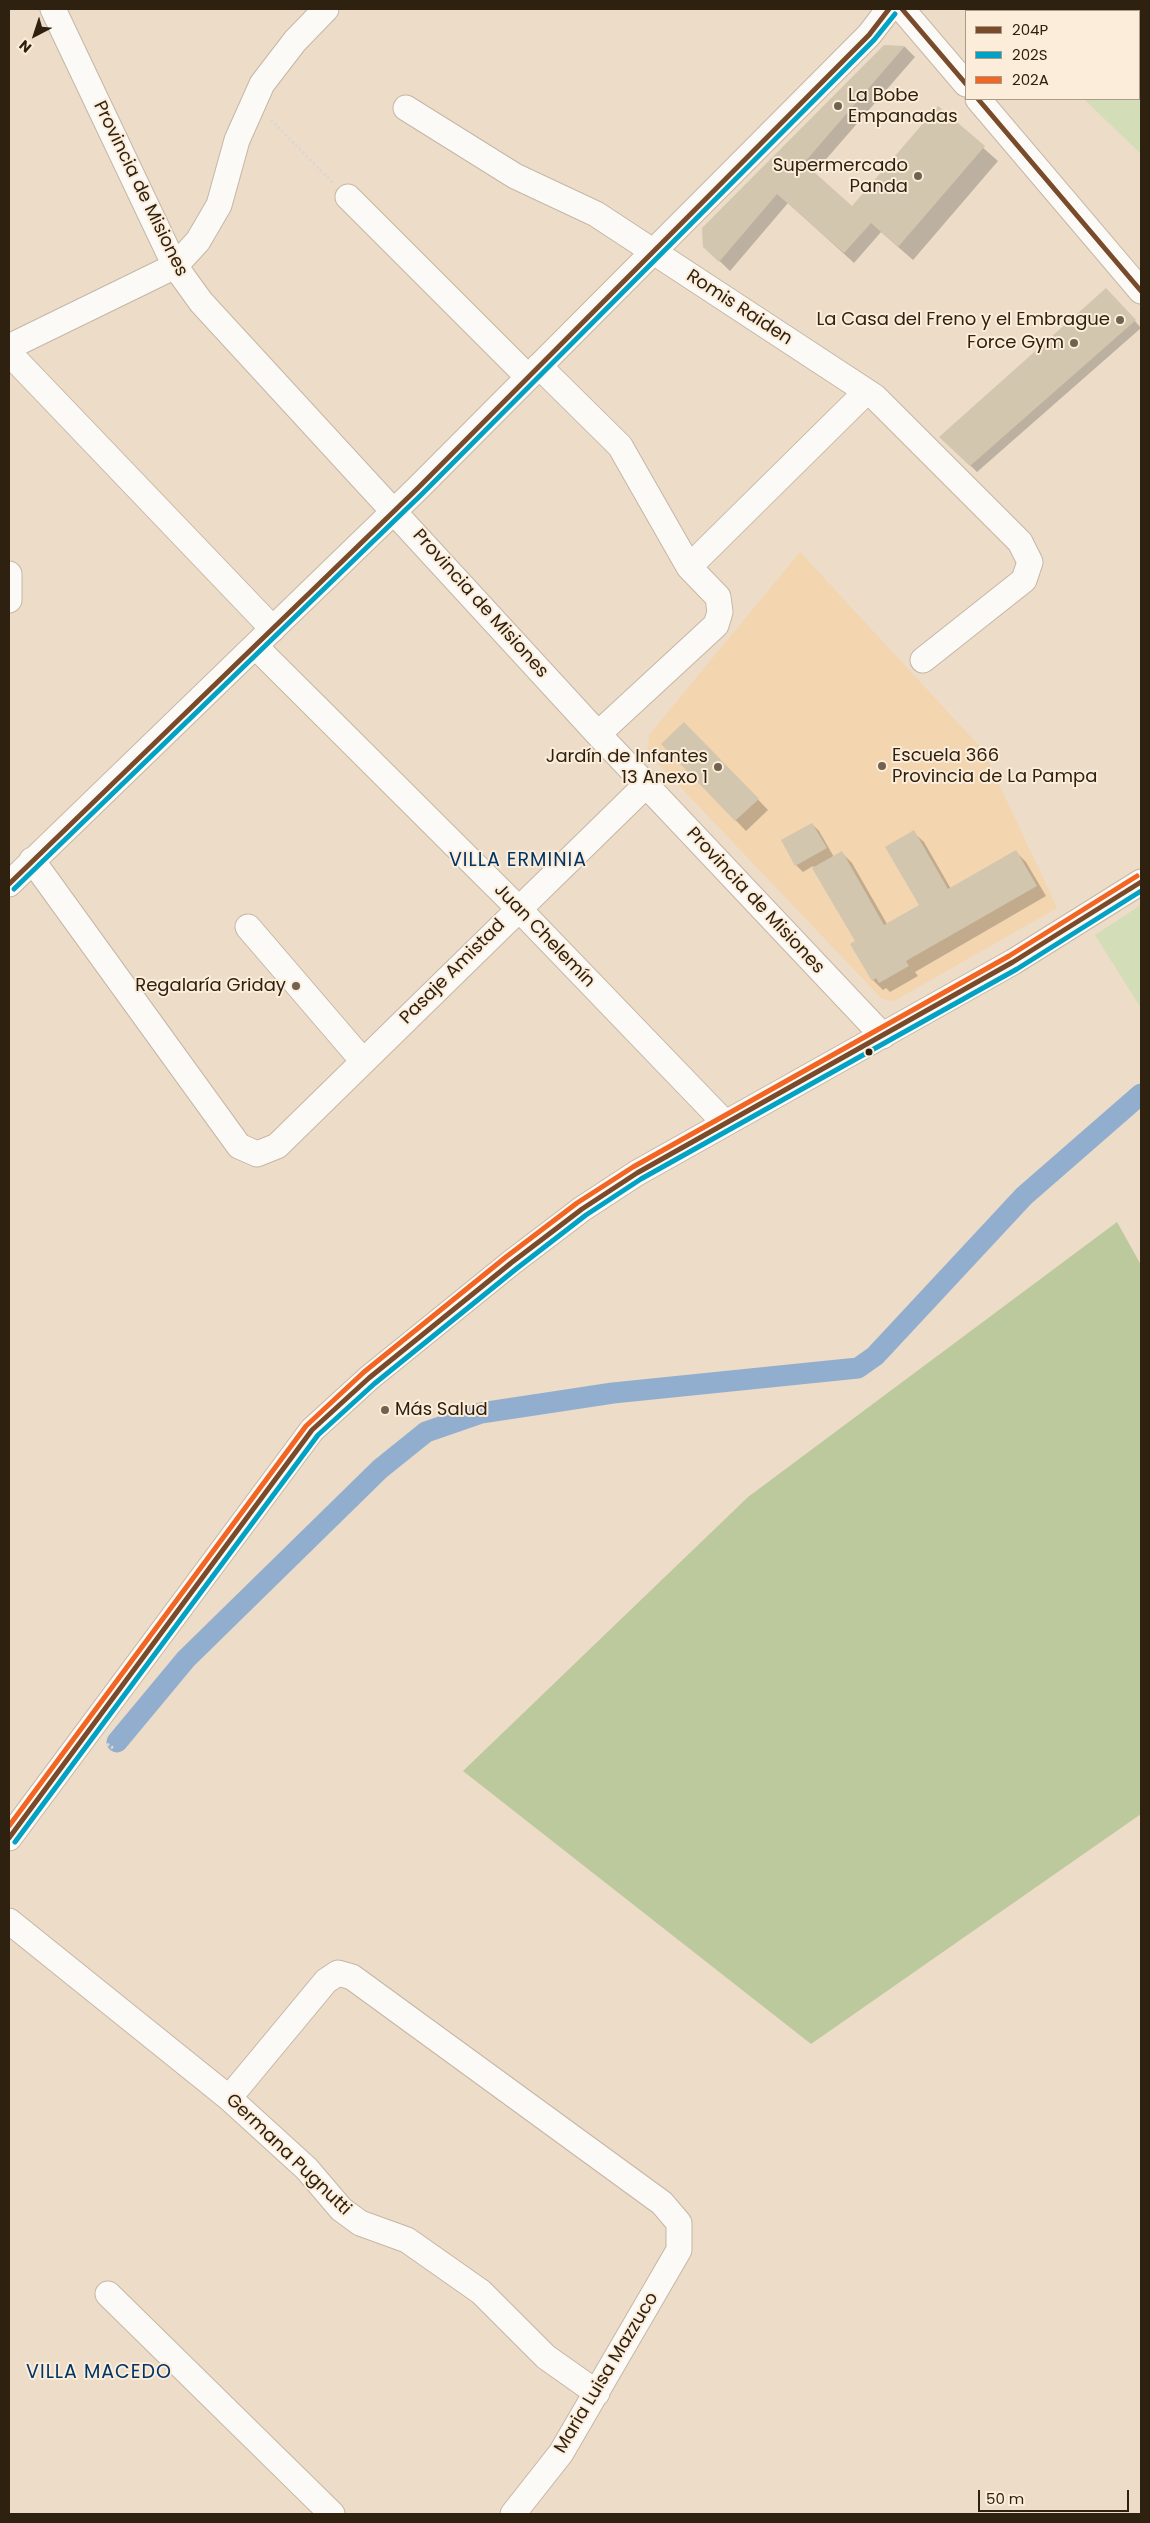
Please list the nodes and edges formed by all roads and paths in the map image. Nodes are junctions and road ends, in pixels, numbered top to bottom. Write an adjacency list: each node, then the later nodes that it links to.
1 (53, 9): 11 (street, Provincia de Misiones)
2 (326, 9): 7 (street)
3 (889, 9): 10 (street)
4 (902, 9): 5 (street)
5 (965, 83)
6 (979, 100): 12 (street)
7 (253, 103): 9 (path); 11 (street)
8 (406, 108): 10 (street, Romis Raiden)
9 (348, 197): 15 (street)
10 (653, 252): 15 (street); 16 (street, Romis Raiden)
11 (175, 266): 13 (street); 17 (street, Provincia de Misiones)
12 (1141, 291)
13 (9, 347)
14 (9, 353): 21 (street)
15 (534, 371): 17 (street); 18 (street)
16 (866, 392): 18 (street); 23 (street, Romis Raiden)
17 (394, 511): 21 (street); 24 (street, Provincia de Misiones)
18 (689, 567): 24 (street)
19 (9, 574): 20 (street)
20 (9, 600)
21 (273, 628): 22 (street)
22 (255, 646): 26 (street); 29 (street, Juan Chelemín)
23 (923, 660)
24 (598, 734): 25 (street, Provincia de Misiones)
25 (646, 785): 29 (street, Pasaje Amistad); 31 (street, Provincia de Misiones)
26 (32, 860): 28 (street); 32 (street, Pasaje Amistad)
27 (1141, 882): 31 (street)
28 (9, 884)
29 (518, 908): 32 (street, Pasaje Amistad); 33 (street, Juan Chelemín)
30 (248, 927): 32 (street)
31 (883, 1036): 33 (street)
32 (363, 1061)
33 (725, 1123): 34 (street)
34 (9, 1838)
35 (9, 1921): 36 (street, Germana Pugnutti)
36 (229, 2098): 38 (street, Germana Pugnutti); 38 (street, Maria Luisa Mazzuco)
37 (108, 2294): 39 (street)
38 (597, 2393): 40 (street, Maria Luisa Mazzuco)
39 (332, 2514)
40 (513, 2514)

